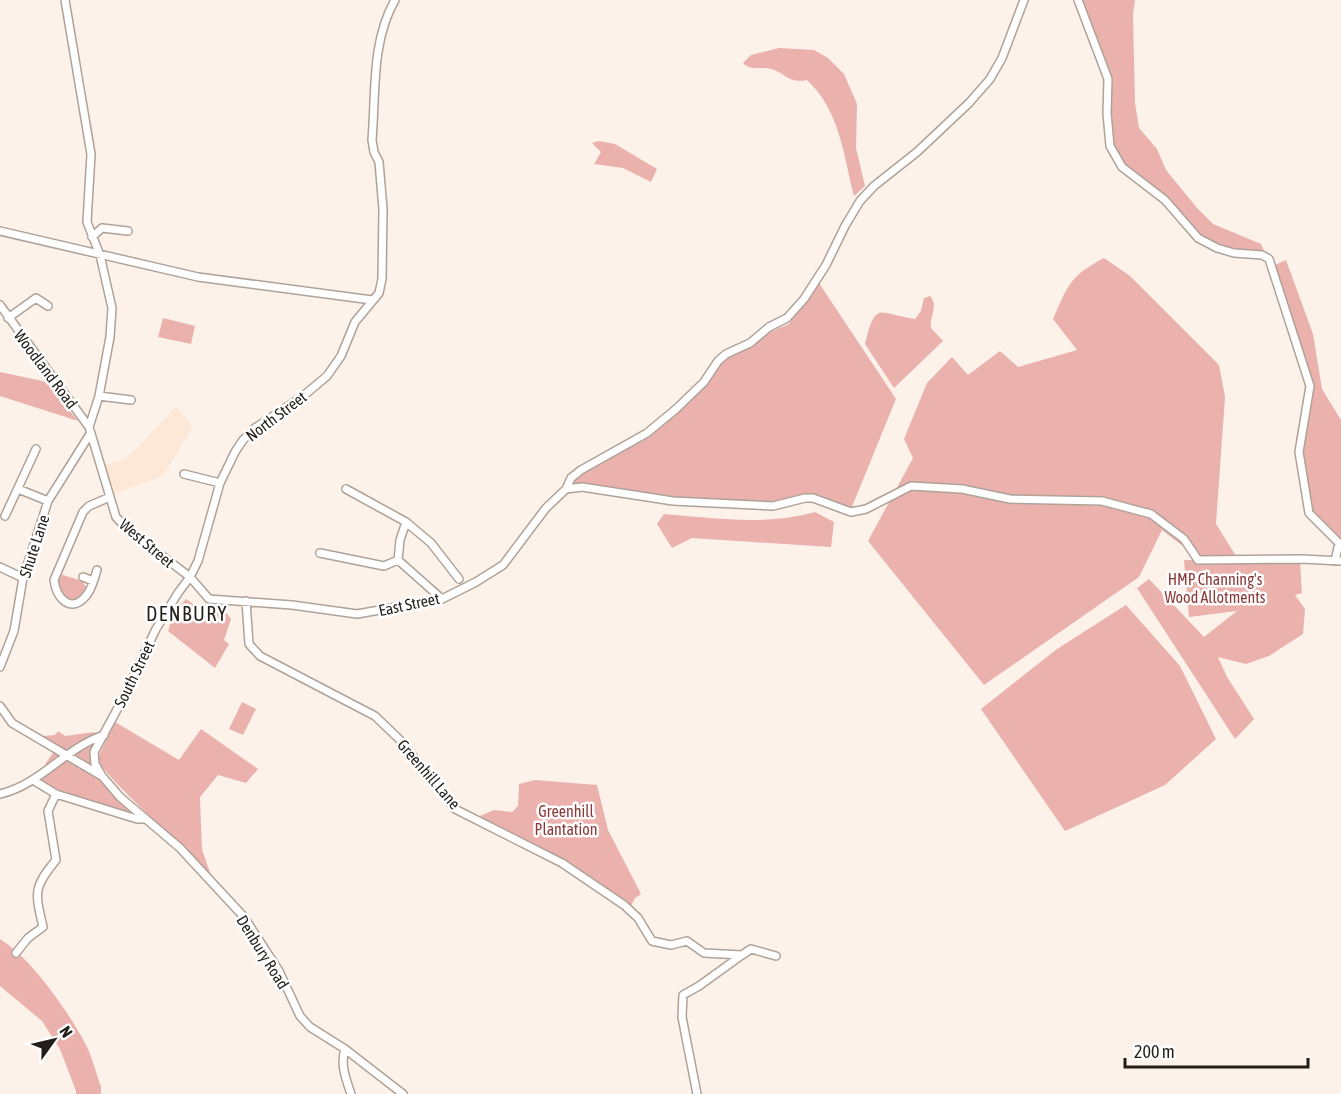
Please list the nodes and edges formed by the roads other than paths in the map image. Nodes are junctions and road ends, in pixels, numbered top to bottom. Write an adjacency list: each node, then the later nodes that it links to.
1 (64, 0): 7 (street, Shute Lane)
2 (395, 0): 9 (street, North Street)
3 (1024, 0): 21 (street, East Street)
4 (1078, 0): 26 (street)
5 (0, 231): 8 (street)
6 (128, 231): 7 (street)
7 (92, 237): 8 (street, Shute Lane)
8 (100, 255): 9 (street); 13 (street, Shute Lane)
9 (372, 300): 18 (street, North Street)
10 (0, 305): 12 (street, Woodland Road)
11 (48, 306): 12 (street)
12 (8, 318): 15 (street, Woodland Road)
13 (99, 396): 14 (street); 15 (street, Shute Lane)
14 (131, 400)
15 (89, 431): 22 (street, West Street); 23 (street, Shute Lane)
16 (36, 449): 19 (street)
17 (184, 474): 18 (street)
18 (220, 483): 35 (street, North Street)
19 (18, 489): 23 (street); 24 (street)
20 (346, 489): 25 (street)
21 (566, 489): 29 (street); 37 (street, East Street)
22 (110, 497): 35 (street, West Street); 36 (street)
23 (48, 501): 33 (street, Shute Lane)
24 (5, 516)
25 (406, 522): 28 (street); 34 (street)
26 (1340, 544): 29 (street)
27 (320, 553): 28 (street)
28 (398, 560): 37 (street)
29 (1338, 561)
30 (0, 567): 33 (street)
31 (97, 570): 36 (street)
32 (83, 577): 36 (street)
33 (23, 578): 39 (street, Shute Lane)
34 (459, 579)
35 (188, 580): 38 (street, East Street); 41 (street, South Street)
36 (93, 581)
37 (442, 598): 38 (street, East Street)
38 (246, 601): 49 (street, Greenhill Lane)
39 (0, 667)
40 (0, 706): 42 (street)
41 (104, 735): 42 (street); 43 (street, South Street)
42 (67, 755): 43 (street); 44 (street)
43 (102, 776): 47 (street, Denbury Road)
44 (33, 780): 45 (street); 46 (street)
45 (0, 794)
46 (56, 794): 47 (street); 48 (street)
47 (146, 819): 51 (street, Denbury Road)
48 (16, 953)
49 (742, 955): 50 (street); 54 (street)
50 (776, 956)
51 (345, 1049): 52 (street); 53 (street, Denbury Road)
52 (351, 1094)
53 (403, 1094)
54 (698, 1094)

